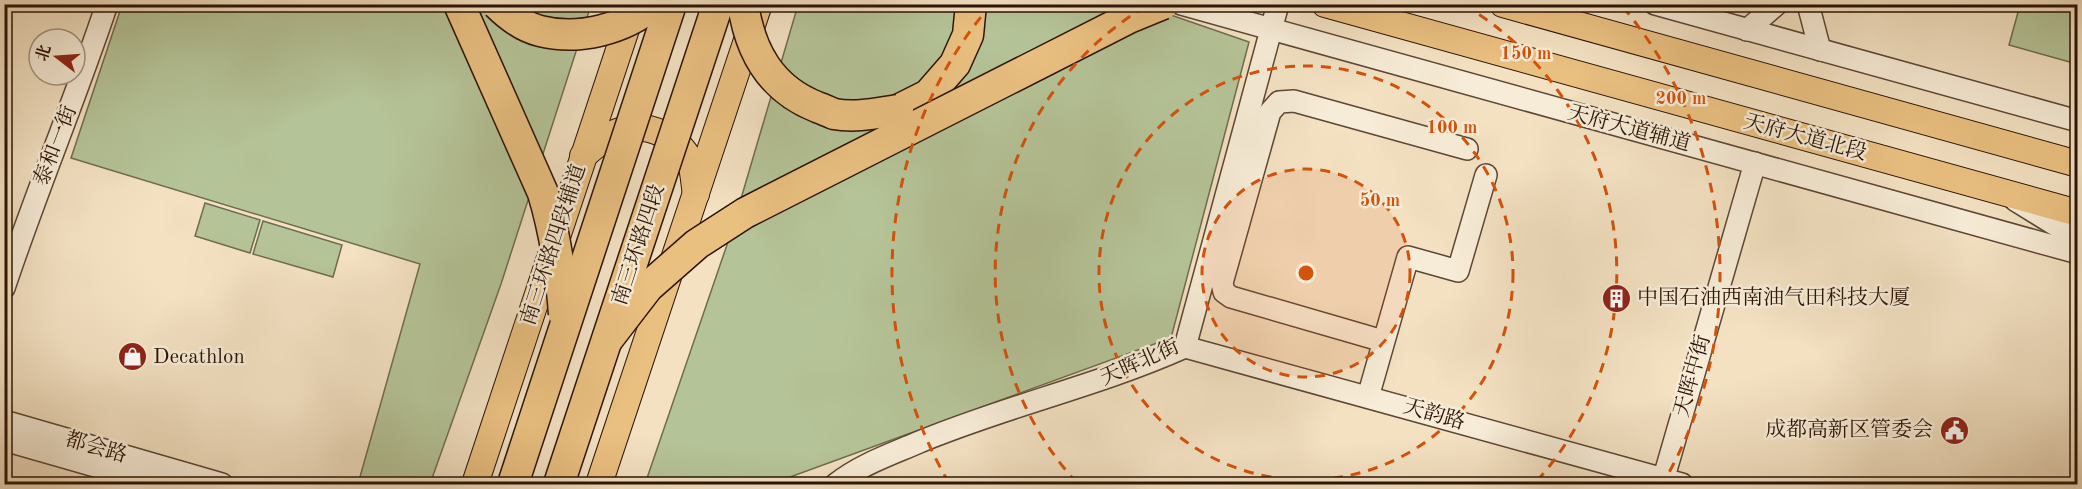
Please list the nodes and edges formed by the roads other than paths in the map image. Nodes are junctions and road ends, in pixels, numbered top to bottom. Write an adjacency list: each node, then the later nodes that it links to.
1 (106, 4): 33 (street, 泰和一街)
2 (459, 4): 34 (highway, bridge)
3 (497, 4): 5 (highway, bridge)
4 (634, 4): 24 (main road, 南三环路四段辅道)
5 (654, 4)
6 (671, 4): 34 (highway, bridge)
7 (718, 4): 35 (highway, 南三环路四段, bridge)
8 (743, 4): 10 (highway, bridge)
9 (759, 4): 29 (main road)
10 (971, 4)
11 (1163, 4): 35 (highway, bridge)
12 (1181, 4): 19 (street, 天府大道辅道)
13 (1278, 4): 19 (street, 天晖北街)
14 (1325, 4): 28 (main road, 天府大道北段)
15 (1503, 4): 26 (main road)
16 (1655, 4): 20 (street)
17 (1777, 4): 20 (street)
18 (1808, 4): 21 (street)
19 (1271, 29): 25 (street, 天府大道辅道); 37 (street, 天晖北街)
20 (1747, 30): 21 (street)
21 (1820, 50): 22 (street)
22 (2078, 121)
23 (1467, 149): 36 (street)
24 (584, 156): 29 (main road); 44 (main road, 南三环路四段辅道)
25 (1755, 164): 32 (street, 天府大道辅道); 41 (street, 天晖中街)
26 (2078, 164)
27 (1486, 176): 36 (street)
28 (2002, 192): 30 (main road, 天府大道北段); 31 (street)
29 (696, 194): 47 (main road)
30 (2078, 213)
31 (2078, 240)
32 (2078, 253)
33 (4, 288)
34 (565, 328): 45 (highway, bridge)
35 (608, 339): 46 (highway, 南三环路四段, bridge)
36 (1383, 341): 38 (street)
37 (1185, 347): 38 (street, 天韵路); 48 (street, 天晖北街)
38 (1368, 397): 41 (street, 天韵路)
39 (4, 422): 43 (street, 都会路)
40 (4, 440): 42 (street, 都会路)
41 (1669, 483)
42 (158, 484)
43 (222, 484)
44 (475, 484)
45 (513, 484)
46 (559, 484)
47 (599, 484)
48 (836, 484)

